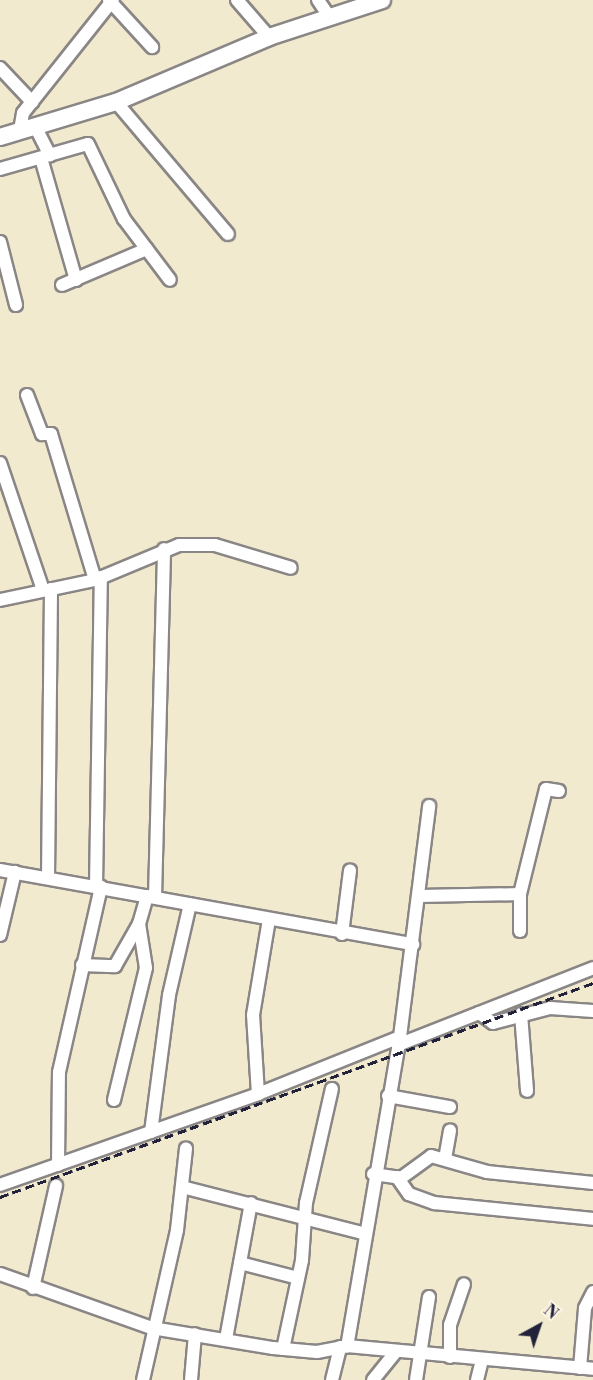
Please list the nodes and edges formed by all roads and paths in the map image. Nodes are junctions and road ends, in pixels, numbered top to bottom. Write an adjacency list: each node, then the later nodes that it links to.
1 (237, 0): 6 (street)
2 (318, 0): 5 (street)
3 (382, 0): 5 (main road)
4 (111, 1): 7 (street); 9 (street)
5 (328, 15): 6 (main road)
6 (269, 37): 10 (main road)
7 (152, 47)
8 (0, 68): 9 (street)
9 (32, 102): 11 (street)
10 (116, 102): 11 (main road); 15 (street)
11 (27, 128): 12 (main road); 13 (street)
12 (0, 137)
13 (45, 156): 14 (street); 17 (street); 18 (street)
14 (0, 169)
15 (228, 234)
16 (0, 242): 21 (street)
17 (147, 249): 18 (street); 19 (street)
18 (76, 280): 20 (street)
19 (170, 280)
20 (62, 285)
21 (16, 305)
22 (27, 394): 26 (street)
23 (0, 463): 27 (street)
24 (164, 549): 25 (street); 26 (street); 37 (street)
25 (291, 568)
26 (98, 579): 27 (street); 35 (street)
27 (47, 589): 28 (street); 34 (street)
28 (0, 600)
29 (559, 791): 36 (street)
30 (429, 806): 38 (street)
31 (0, 870): 32 (street)
32 (15, 872): 34 (street); 44 (street)
33 (350, 872): 43 (street)
34 (48, 878): 35 (street)
35 (99, 887): 37 (street); 46 (street)
36 (520, 894): 38 (street); 42 (street)
37 (151, 896): 39 (street); 41 (street)
38 (419, 896): 45 (street)
39 (190, 904): 40 (street); 59 (street)
40 (269, 919): 43 (street); 54 (street)
41 (139, 924): 46 (street); 56 (street)
42 (520, 931)
43 (342, 934): 45 (street)
44 (0, 935)
45 (413, 944): 51 (street)
46 (82, 965): 62 (street)
47 (593, 968): 49 (street)
48 (593, 1011): 50 (street)
49 (478, 1013): 50 (street); 51 (street)
50 (521, 1014): 53 (street)
51 (399, 1041): 54 (street); 55 (street)
52 (332, 1089): 70 (street)
53 (527, 1091)
54 (258, 1094): 59 (street)
55 (388, 1096): 57 (street); 63 (street)
56 (114, 1100)
57 (450, 1107)
58 (450, 1130): 61 (street)
59 (151, 1132): 62 (street)
60 (186, 1148): 68 (street)
61 (445, 1159): 64 (street); 65 (street)
62 (58, 1165): 66 (street)
63 (374, 1174): 64 (street); 72 (street)
64 (397, 1177): 71 (street)
65 (593, 1183)
66 (0, 1185)
67 (56, 1186): 77 (street)
68 (182, 1187): 69 (street); 80 (street)
69 (250, 1203): 70 (street); 73 (street)
70 (305, 1216): 72 (street); 75 (street)
71 (593, 1219)
72 (362, 1233): 83 (street)
73 (240, 1263): 75 (street); 82 (street)
74 (0, 1274): 77 (street)
75 (298, 1278): 84 (street)
76 (464, 1284): 87 (street)
77 (33, 1288): 80 (street)
78 (593, 1292): 90 (street)
79 (429, 1297): 86 (street)
80 (152, 1328): 81 (street); 92 (street)
81 (195, 1334): 82 (street); 93 (street)
82 (226, 1339): 84 (street)
83 (343, 1346): 84 (street); 85 (street); 94 (street)
84 (283, 1349)
85 (395, 1353): 86 (street); 95 (street)
86 (418, 1355): 87 (street); 96 (street)
87 (450, 1358): 88 (street)
88 (482, 1360): 89 (street); 97 (street)
89 (537, 1368): 90 (street); 98 (street)
90 (580, 1368): 91 (street)
91 (593, 1369)
92 (143, 1380)
93 (191, 1380)
94 (332, 1380)
95 (373, 1380)
96 (416, 1380)
97 (477, 1380)
98 (542, 1380)

